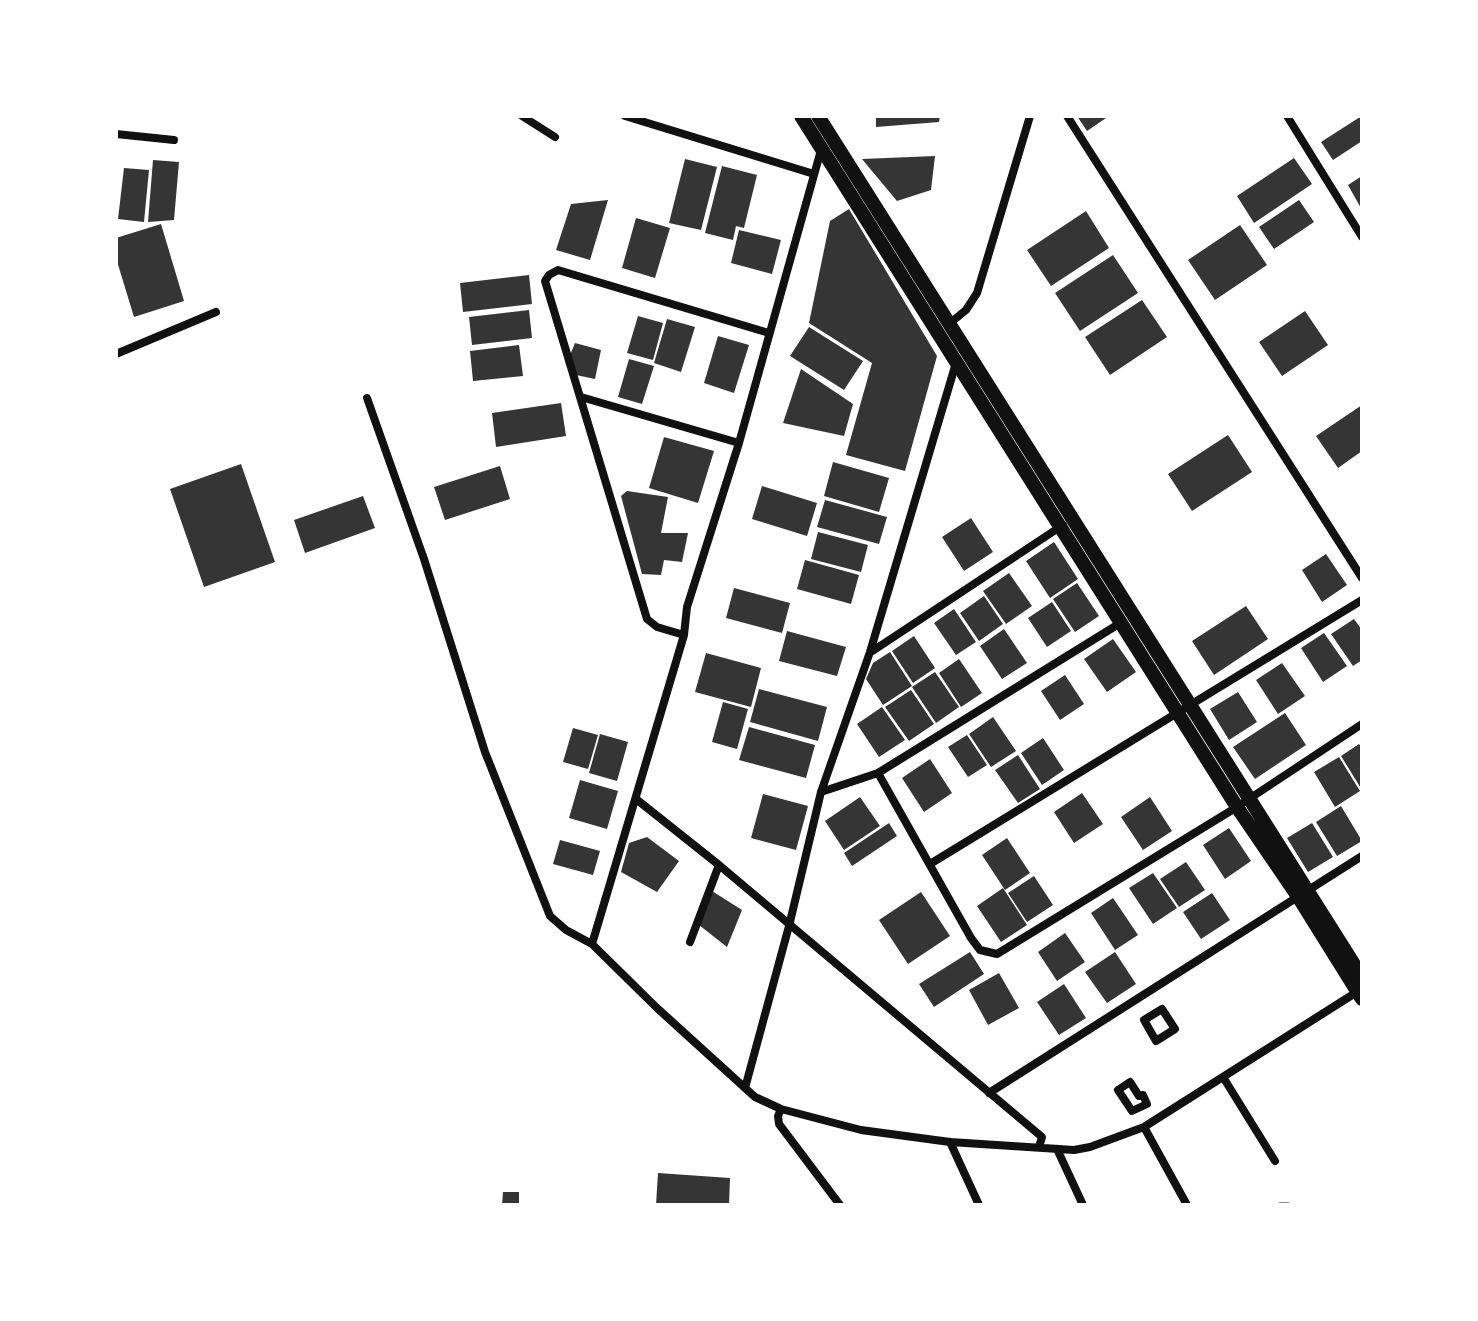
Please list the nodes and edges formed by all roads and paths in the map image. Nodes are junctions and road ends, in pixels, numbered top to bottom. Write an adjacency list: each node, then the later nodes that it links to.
1 (522, 116): 11 (street)
2 (625, 116): 14 (street)
3 (801, 116): 13 (street)
4 (818, 116): 9 (street)
5 (831, 116): 9 (street)
6 (1030, 116): 17 (street)
7 (1067, 116): 26 (street)
8 (1287, 116): 15 (street)
9 (827, 131): 13 (street); 17 (street)
10 (116, 134): 12 (street)
11 (555, 137)
12 (174, 140)
13 (822, 149): 14 (street); 17 (street)
14 (814, 174): 18 (street)
15 (1362, 237)
16 (216, 312): 20 (street)
17 (943, 328): 19 (street); 21 (street)
18 (769, 333): 22 (street); 24 (street)
19 (969, 353): 21 (street); 25 (street)
20 (116, 354)
21 (955, 363): 25 (street); 30 (street)
22 (581, 397): 24 (street); 29 (street)
23 (367, 398): 44 (street)
24 (739, 443): 29 (street)
25 (1066, 524): 28 (street); 30 (street)
26 (1362, 578)
27 (1362, 600): 31 (street)
28 (1127, 620): 31 (street); 32 (street); 34 (street)
29 (684, 635): 36 (street)
30 (870, 652): 35 (street)
31 (1192, 706): 32 (street); 37 (street)
32 (1178, 714): 37 (street); 39 (street)
33 (1362, 724): 37 (street)
34 (878, 773): 35 (street); 39 (street)
35 (821, 792): 42 (street)
36 (636, 799): 40 (street); 44 (street)
37 (1243, 803): 39 (street); 41 (street)
38 (1362, 856): 41 (street)
39 (930, 864)
40 (719, 865): 42 (street); 43 (street)
41 (1304, 895): 45 (street); 48 (street)
42 (789, 926): 47 (street); 48 (street)
43 (690, 942)
44 (592, 944): 47 (street)
45 (1361, 989): 46 (street)
46 (1223, 1077): 50 (street); 54 (street)
47 (745, 1088): 49 (street)
48 (989, 1093): 52 (street)
49 (781, 1109): 51 (street); 55 (street)
50 (1144, 1127): 53 (street); 58 (street)
51 (950, 1142): 52 (street); 56 (street)
52 (1039, 1147): 53 (street)
53 (1057, 1149): 57 (street)
54 (1275, 1161)
55 (840, 1205)
56 (979, 1205)
57 (1083, 1205)
58 (1187, 1205)
59 (1280, 1205): 60 (lane)
60 (1288, 1205)

